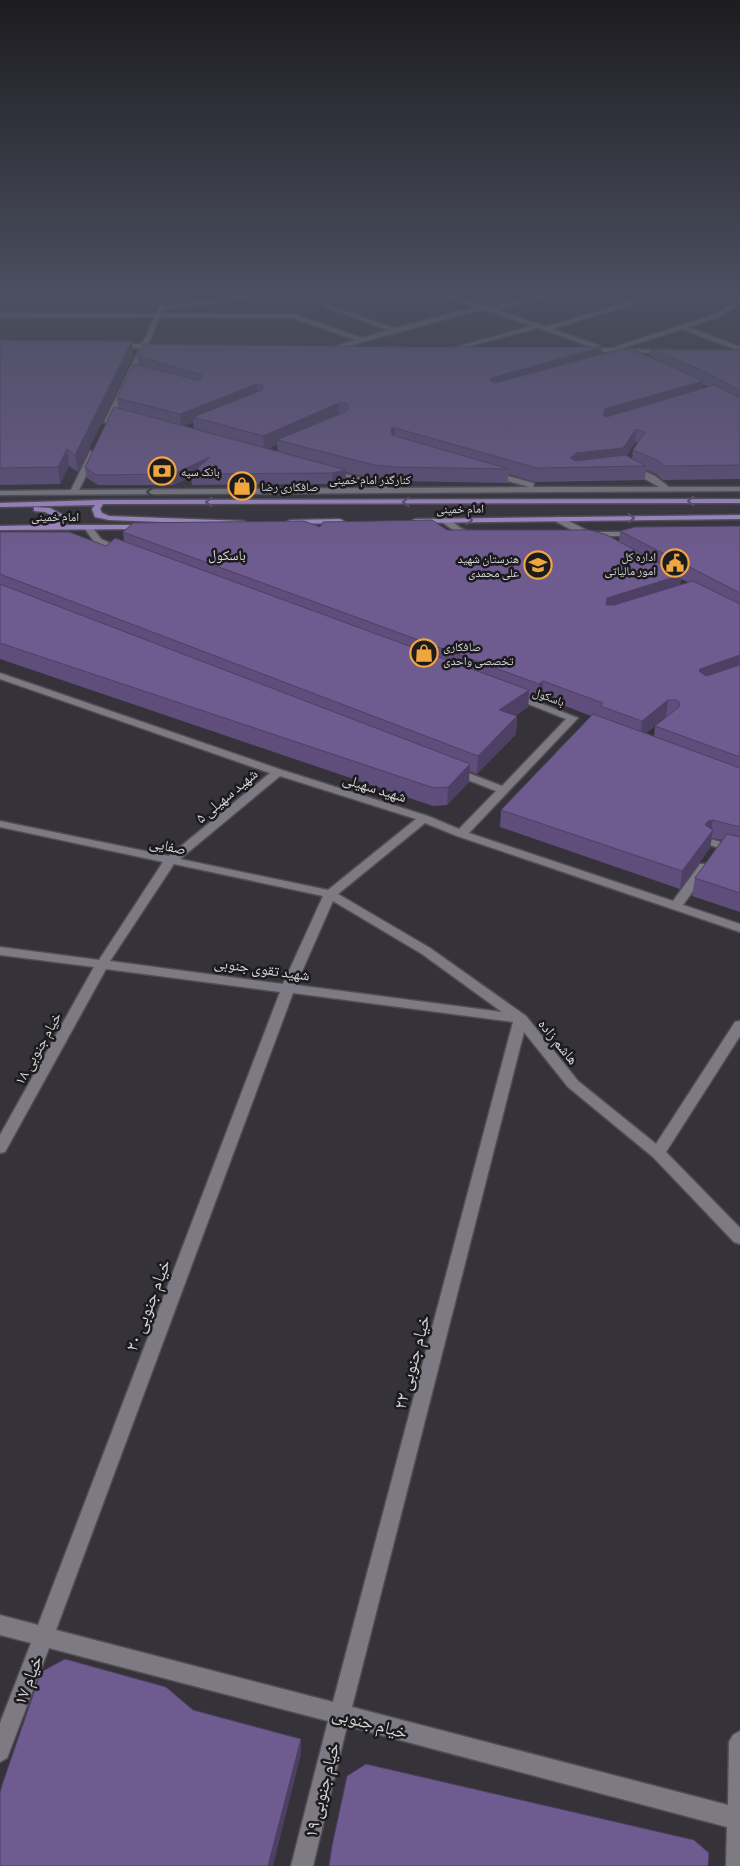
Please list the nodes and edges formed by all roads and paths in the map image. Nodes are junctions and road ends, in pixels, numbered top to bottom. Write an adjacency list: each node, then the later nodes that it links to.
1 (128, 380): 2 (street)
2 (113, 413): 3 (street); 4 (street)
3 (122, 415)
4 (104, 430)
5 (96, 448): 14 (street)
6 (630, 458): 11 (street)
7 (323, 470): 13 (street)
8 (488, 472): 9 (street)
9 (543, 489): 10 (street, کنارگذر امام خمینی); 13 (street, کنارگذر امام خمینی)
10 (566, 489): 11 (street, کنارگذر امام خمینی); 18 (street)
11 (667, 489): 12 (street, کنارگذر امام خمینی)
12 (740, 489)
13 (398, 491): 14 (street, کنارگذر امام خمینی, one-way to 14)
14 (74, 492): 15 (street, کنارگذر امام خمینی)
15 (0, 493)
16 (740, 501): 18 (main road, امام خمینی, one-way to 18)
17 (101, 502): 18 (main road, امام خمینی, one-way to 17); 19 (main road, امام خمینی); 27 (main road)
18 (534, 502)
19 (0, 506): 29 (main road)
20 (740, 517): 21 (main road, امام خمینی, one-way to 20)
21 (558, 519): 22 (main road, امام خمینی, one-way to 21); 33 (street)
22 (445, 520): 24 (main road, امام خمینی); 31 (street)
23 (348, 521): 26 (main road)
24 (406, 521)
25 (252, 522): 27 (main road, امام خمینی)
26 (281, 522)
27 (242, 523): 30 (main road, امام خمینی)
28 (0, 528): 29 (main road, امام خمینی)
29 (47, 529): 30 (main road, امام خمینی)
30 (89, 529): 36 (street)
31 (483, 533)
32 (570, 534): 33 (street)
33 (589, 534): 34 (street); 35 (street)
34 (646, 534)
35 (606, 544)
36 (130, 553)
37 (0, 676): 40 (street, شهید سهیلی)
38 (499, 691): 41 (street, باسکول)
39 (447, 768): 41 (street)
40 (278, 772): 42 (street, شهید سهیلی); 46 (street, شهید سهیلی ۵)
41 (503, 790): 44 (street, باسکول)
42 (424, 818): 44 (street, شهید سهیلی); 47 (street)
43 (0, 824): 46 (street, صفایی)
44 (462, 834): 48 (street, شهید سهیلی)
45 (740, 851): 48 (street)
46 (170, 860): 47 (street, صفایی); 51 (street, شهید سهیلی ۵)
47 (330, 894): 52 (street, خیام جنوبی ۲۰); 53 (street, هاشم زاده)
48 (677, 905): 49 (street, شهید سهیلی)
49 (740, 928)
50 (0, 951): 51 (street, شهید تقوی جنوبی)
51 (103, 963): 52 (street, شهید تقوی جنوبی); 55 (street, خیام جنوبی ۱۸)
52 (288, 988): 53 (street, شهید تقوی جنوبی); 59 (street, خیام جنوبی ۲۰)
53 (520, 1019): 56 (street, هاشم زاده); 60 (street, خیام جنوبی ۲۲)
54 (740, 1025): 56 (street)
55 (0, 1148)
56 (658, 1153): 57 (street, هاشم زاده)
57 (740, 1238)
58 (0, 1625): 59 (street, خیام جنوبی)
59 (43, 1636): 60 (street, خیام جنوبی); 62 (street, خیام ۱۷)
60 (340, 1714): 63 (street, خیام جنوبی); 64 (street, خیام جنوبی ۱۹)
61 (740, 1742): 63 (street)
62 (0, 1751)
63 (739, 1818): 65 (street)
64 (302, 1866)
65 (737, 1866)

